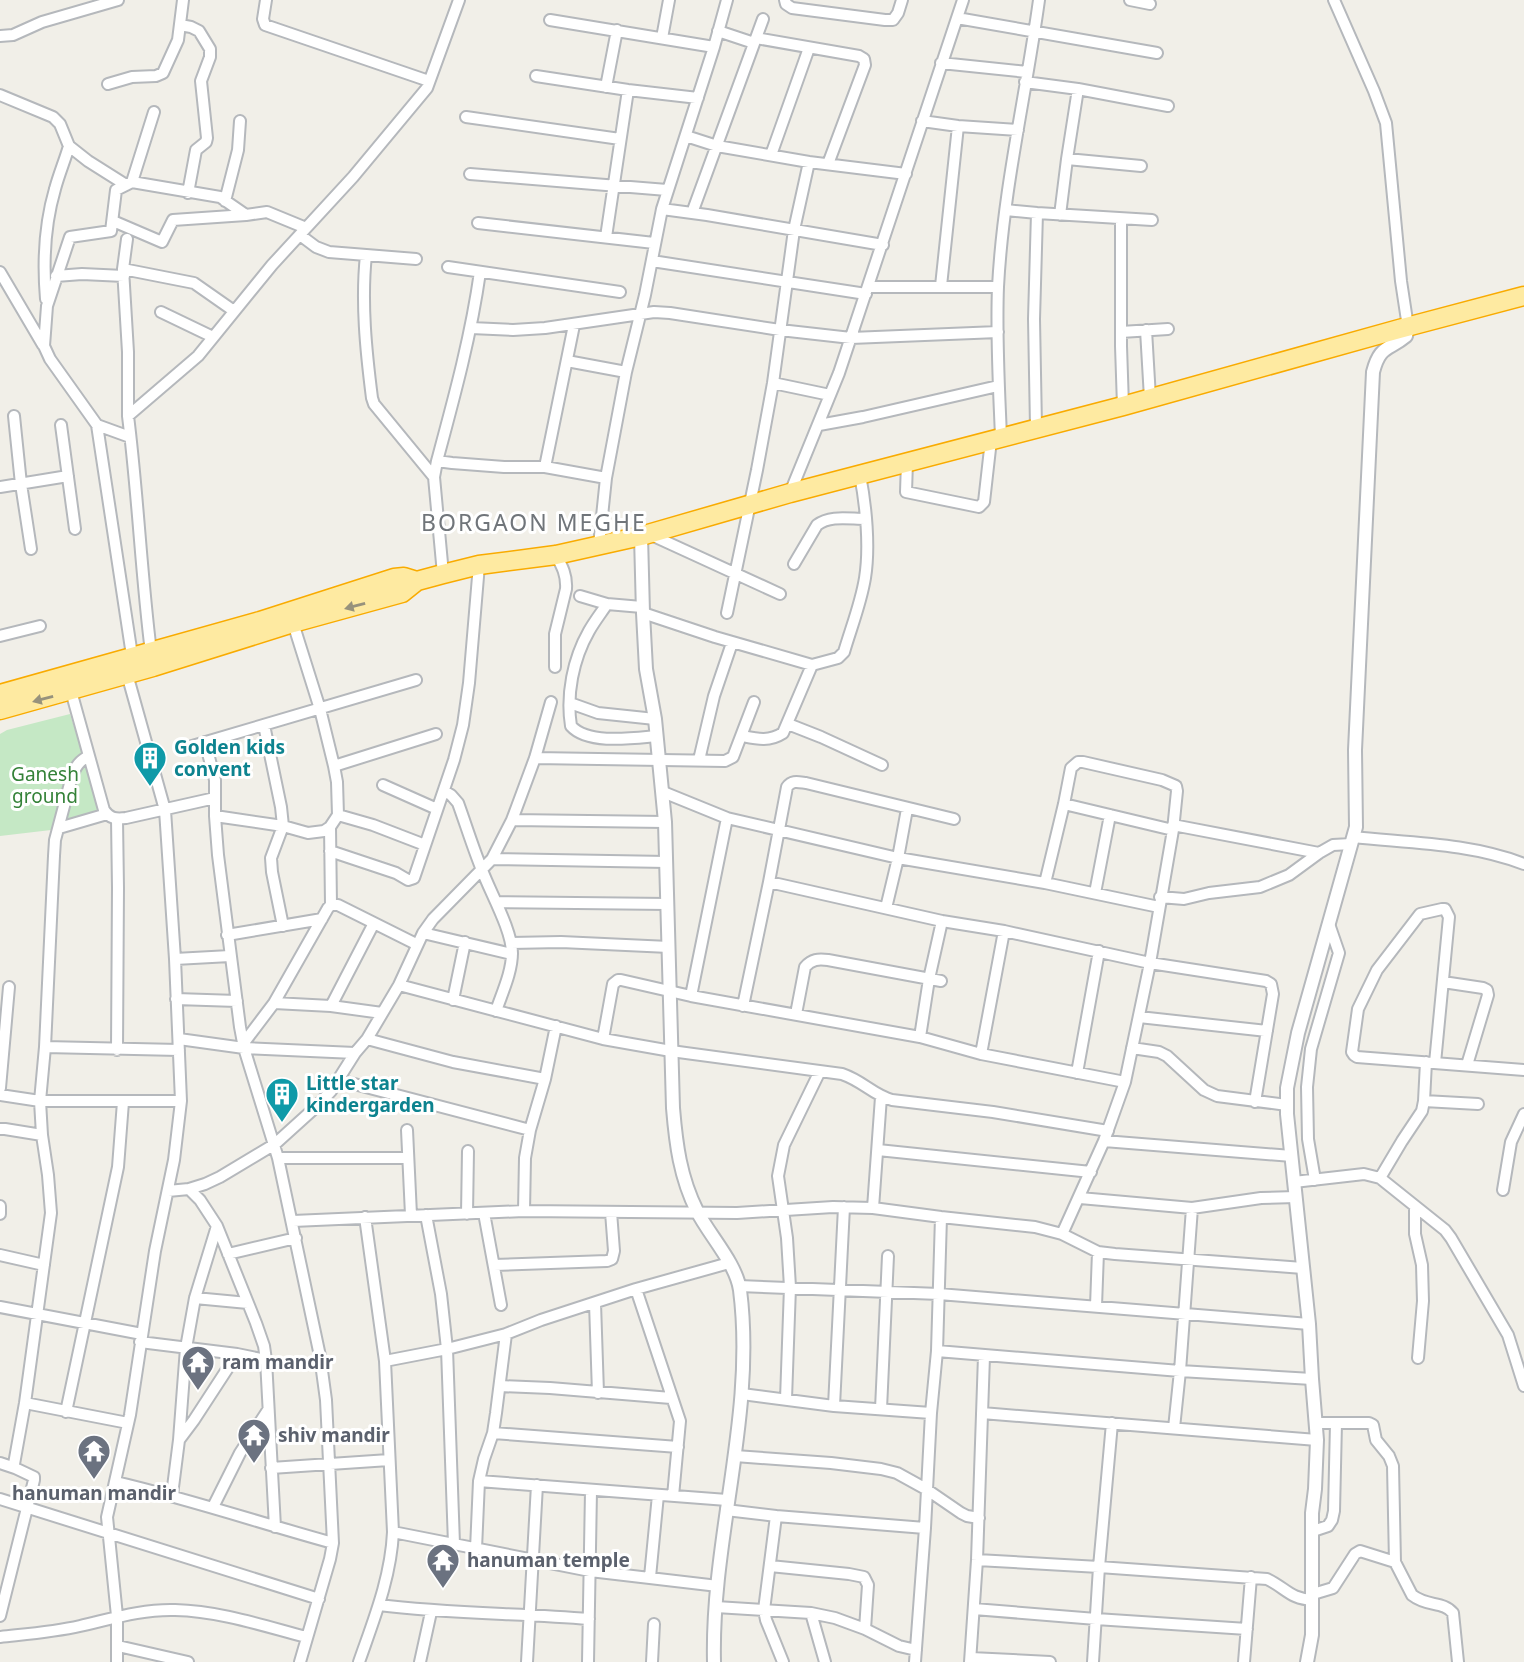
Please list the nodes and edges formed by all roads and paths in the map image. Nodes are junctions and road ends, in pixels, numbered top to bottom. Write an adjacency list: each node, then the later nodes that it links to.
1 (118, 0): 21 (street)
2 (183, 0): 17 (street)
3 (266, 0): 30 (street)
4 (459, 0): 30 (street)
5 (669, 0): 22 (street)
6 (727, 0): 20 (street)
7 (785, 0): 8 (street)
8 (902, 0)
9 (963, 0): 14 (street)
10 (1039, 0): 19 (street)
11 (1130, 0): 13 (street)
12 (1334, 0): 95 (street)
13 (1150, 4)
14 (957, 18): 19 (street); 27 (street)
15 (763, 19): 23 (street)
16 (550, 20): 18 (street)
17 (180, 25): 31 (street); 58 (street)
18 (617, 30): 22 (street); 32 (street)
19 (1035, 30): 26 (street); 29 (street)
20 (718, 31): 23 (street); 24 (street)
21 (0, 36)
22 (662, 38): 24 (street)
23 (755, 41): 25 (street); 47 (street)
24 (714, 47): 36 (street)
25 (809, 48): 48 (street); 51 (street)
26 (1157, 52)
27 (941, 63): 29 (street); 41 (street)
28 (536, 76): 32 (street)
29 (1026, 77): 33 (street); 43 (street)
30 (429, 80): 71 (street)
31 (108, 84)
32 (606, 87): 34 (street)
33 (1078, 89): 37 (street); 49 (street)
34 (628, 90): 36 (street); 45 (street)
35 (0, 95): 46 (street)
36 (698, 98): 44 (street)
37 (1168, 106)
38 (154, 112): 55 (street)
39 (466, 117): 45 (street)
40 (240, 121): 59 (street)
41 (922, 121): 42 (street); 54 (street)
42 (958, 126): 43 (street); 85 (street)
43 (1018, 130): 61 (street)
44 (685, 136): 47 (street); 57 (street)
45 (620, 139): 56 (street)
46 (69, 146): 55 (street); 90 (street)
47 (717, 146): 48 (street); 62 (street)
48 (771, 155): 50 (street)
49 (1067, 159): 52 (street); 65 (street)
50 (810, 162): 51 (street); 70 (street)
51 (828, 164): 54 (street)
52 (1141, 166)
53 (470, 174): 56 (street)
54 (906, 174): 75 (street)
55 (129, 184): 58 (street); 68 (street)
56 (615, 185): 57 (street); 72 (street)
57 (667, 190): 60 (street)
58 (188, 193): 59 (street)
59 (225, 201): 64 (street)
60 (662, 209): 62 (street); 74 (street)
61 (1006, 210): 63 (street); 86 (street)
62 (692, 213): 70 (street)
63 (1037, 213): 65 (street); 117 (street)
64 (246, 215): 68 (street); 71 (street)
65 (1060, 215): 66 (street)
66 (1121, 219): 67 (street); 101 (street)
67 (1152, 220)
68 (113, 221): 83 (street)
69 (478, 223): 72 (street)
70 (794, 230): 75 (street); 84 (street)
71 (303, 232): 76 (street); 91 (street)
72 (607, 237): 74 (street)
73 (127, 239): 81 (street)
74 (654, 243): 78 (street)
75 (883, 245): 87 (street)
76 (366, 255): 77 (street); 125 (street)
77 (416, 259)
78 (652, 261): 84 (street); 93 (street)
79 (448, 267): 82 (street)
80 (0, 272): 104 (street)
81 (123, 272): 83 (street); 91 (street); 113 (street)
82 (480, 272): 88 (street); 96 (street)
83 (56, 276): 90 (street)
84 (786, 282): 87 (street); 98 (street)
85 (941, 286): 86 (street); 87 (street)
86 (998, 287): 100 (street)
87 (867, 291): 103 (street)
88 (620, 292)
89 (1524, 296): 95 (highway)
90 (47, 306): 104 (street)
91 (234, 311): 102 (street)
92 (161, 312): 102 (street)
93 (639, 314): 94 (street); 98 (street); 106 (street)
94 (574, 325): 96 (street); 105 (street)
95 (1408, 327): 110 (highway); 198 (street)
96 (471, 328): 120 (street)
97 (1168, 329): 99 (street)
98 (780, 330): 103 (street); 107 (street)
99 (1146, 330): 101 (street); 110 (street)
100 (998, 332): 103 (street); 108 (street)
101 (1121, 332): 111 (street)
102 (213, 337): 113 (street)
103 (851, 338): 109 (street)
104 (44, 346): 115 (street)
105 (567, 361): 106 (street); 122 (street)
106 (625, 372): 126 (street)
107 (772, 383): 109 (street); 130 (street)
108 (998, 386): 116 (street); 119 (street)
109 (830, 395): 116 (street)
110 (1150, 398): 111 (highway)
111 (1123, 405): 117 (highway)
112 (14, 416): 127 (street)
113 (128, 416): 118 (street)
114 (61, 425): 124 (street)
115 (97, 425): 118 (street); 154 (street)
116 (818, 425): 129 (street)
117 (1036, 428): 119 (highway)
118 (130, 437): 151 (street)
119 (996, 438): 121 (highway); 121 (street)
120 (437, 461): 122 (street); 125 (street)
121 (907, 462): 123 (highway)
122 (545, 467): 126 (street)
123 (860, 475): 129 (highway); 131 (street)
124 (68, 477): 127 (street); 132 (street)
125 (434, 477): 140 (street)
126 (606, 478): 134 (street)
127 (21, 484): 128 (street); 135 (street)
128 (0, 487)
129 (790, 493): 130 (highway)
130 (751, 504): 133 (highway); 139 (street)
131 (865, 519): 137 (street); 152 (street)
132 (75, 530)
133 (645, 535): 134 (highway); 139 (street); 145 (street)
134 (599, 545): 136 (highway)
135 (31, 549)
136 (556, 555): 138 (highway); 153 (street)
137 (794, 564)
138 (479, 565): 140 (highway); 178 (street)
139 (735, 573): 142 (street); 146 (street)
140 (443, 574): 141 (highway)
141 (417, 581): 147 (highway, one-way to 147); 151 (highway)
142 (780, 593)
143 (580, 596): 144 (street)
144 (607, 604): 145 (street); 160 (street)
145 (643, 610): 150 (street); 163 (street)
146 (727, 613)
147 (293, 622): 154 (highway); 161 (street)
148 (40, 626): 149 (street)
149 (0, 636)
150 (732, 643): 152 (street); 174 (street)
151 (151, 652): 154 (highway)
152 (812, 665): 164 (street)
153 (555, 667)
154 (131, 668): 156 (highway); 157 (highway); 184 (street)
155 (416, 680): 161 (street)
156 (71, 691): 162 (highway, one-way to 162); 171 (street)
157 (0, 694)
158 (551, 702): 172 (street)
159 (754, 702): 168 (street)
160 (570, 703): 163 (street); 167 (street)
161 (320, 709): 165 (street); 176 (street)
162 (0, 710)
163 (655, 719): 167 (street)
164 (788, 724): 168 (street); 175 (street)
165 (264, 725): 169 (street); 193 (street)
166 (436, 734): 176 (street)
167 (657, 736): 173 (street)
168 (742, 736): 174 (street)
169 (205, 742): 170 (street); 180 (street)
170 (182, 749)
171 (89, 756): 188 (street); 196 (street)
172 (535, 758): 173 (street); 191 (street)
173 (660, 760): 174 (street); 179 (street)
174 (699, 760)
175 (882, 765)
176 (334, 766): 186 (street)
177 (383, 785): 182 (street)
178 (444, 791): 182 (street); 206 (street)
179 (663, 792): 189 (street); 192 (street)
180 (215, 798): 184 (street); 187 (street)
181 (1065, 804): 185 (street); 195 (street); 208 (street)
182 (437, 808): 199 (street)
183 (907, 809): 190 (street); 197 (street); 202 (street)
184 (165, 810): 188 (street); 229 (street)
185 (1110, 814): 195 (street); 209 (street)
186 (338, 815): 194 (street); 199 (street)
187 (215, 816): 193 (street); 222 (street)
188 (112, 817): 196 (street); 257 (street)
189 (727, 818): 197 (street); 237 (street)
190 (954, 819)
191 (512, 820): 192 (street); 203 (street)
192 (665, 822): 204 (street)
193 (283, 826): 194 (street); 219 (street)
194 (330, 827): 200 (street)
195 (1173, 827): 201 (street); 211 (street)
196 (59, 828): 255 (street)
197 (779, 830): 202 (street); 207 (street)
198 (1352, 840): 201 (street); 205 (street); 218 (street)
199 (425, 845): 200 (street)
200 (330, 851): 213 (street)
201 (1319, 853): 211 (street)
202 (898, 858): 208 (street); 214 (street)
203 (492, 859): 204 (street); 206 (street)
204 (667, 862): 212 (street)
205 (1524, 864)
206 (481, 869): 210 (street); 221 (street)
207 (769, 883): 214 (street); 243 (street)
208 (1045, 883): 209 (street)
209 (1095, 893): 211 (street)
210 (496, 902): 212 (street); 226 (street)
211 (1159, 902): 230 (street)
212 (668, 904): 225 (street)
213 (331, 905): 215 (street); 217 (street)
214 (887, 908): 216 (street)
215 (322, 919): 219 (street); 241 (street)
216 (942, 921): 220 (street); 231 (street)
217 (374, 923): 224 (street); 242 (street)
218 (1329, 924): 278 (street); 293 (street)
219 (283, 926): 222 (street)
220 (1004, 931): 227 (street); 260 (street)
221 (423, 933): 223 (street); 224 (street)
222 (227, 935): 228 (street)
223 (466, 942): 226 (street); 239 (street)
224 (416, 944): 234 (street)
225 (669, 947): 226 (street); 236 (street)
226 (512, 948): 244 (street)
227 (1099, 951): 230 (street); 265 (street)
228 (230, 956): 229 (street); 240 (street)
229 (175, 959): 238 (street)
230 (1150, 962): 247 (street); 249 (street)
231 (929, 979): 232 (street); 246 (street); 250 (street)
232 (941, 981)
233 (1443, 982): 261 (street); 261 (street); 262 (street)
234 (399, 985): 239 (street); 245 (street)
235 (9, 987): 269 (street)
236 (669, 991): 237 (street); 252 (street); 258 (street)
237 (691, 996): 243 (street)
238 (176, 999): 240 (street); 253 (street)
239 (453, 1000): 244 (street)
240 (237, 1001): 254 (street)
241 (274, 1003): 242 (street); 254 (street)
242 (331, 1006): 245 (street)
243 (743, 1006): 246 (street)
244 (496, 1011): 248 (street)
245 (383, 1013): 251 (street)
246 (796, 1014): 250 (street)
247 (1139, 1017): 249 (street); 256 (street)
248 (556, 1026): 252 (street); 266 (street)
249 (1267, 1031): 276 (street)
250 (920, 1037): 260 (street)
251 (367, 1039): 259 (street); 266 (street)
252 (603, 1039): 258 (street)
253 (179, 1045): 254 (street); 257 (street); 273 (street)
254 (244, 1046): 259 (street); 285 (street)
255 (45, 1047): 257 (street); 272 (street)
256 (1132, 1048): 268 (street); 276 (street)
257 (117, 1050)
258 (671, 1051): 264 (street); 308 (street)
259 (355, 1054): 267 (street)
260 (981, 1054): 265 (street)
261 (1431, 1063): 262 (street); 274 (street)
262 (1467, 1065): 263 (street)
263 (1524, 1070)
264 (820, 1071): 271 (street); 305 (street)
265 (1077, 1073): 268 (street)
266 (545, 1079): 282 (street)
267 (339, 1080): 282 (street); 285 (street)
268 (1125, 1082): 284 (street)
269 (0, 1088)
270 (0, 1095): 272 (street)
271 (881, 1097): 284 (street); 286 (street)
272 (40, 1101): 275 (street); 283 (street)
273 (181, 1101): 275 (street); 297 (street)
274 (1424, 1101): 277 (street); 292 (street)
275 (123, 1102): 343 (street)
276 (1255, 1102): 278 (street)
277 (1478, 1104)
278 (1287, 1105): 288 (street)
279 (1524, 1114): 296 (street)
280 (0, 1129): 283 (street)
281 (407, 1130): 290 (street)
282 (530, 1130): 306 (street)
283 (42, 1135): 326 (street)
284 (1106, 1136): 288 (street); 291 (street)
285 (275, 1144): 289 (street); 295 (street)
286 (878, 1150): 291 (street); 303 (street)
287 (468, 1151): 311 (street)
288 (1292, 1156): 294 (street)
289 (278, 1158): 290 (street); 316 (street)
290 (408, 1158): 313 (street)
291 (1091, 1172): 299 (street)
292 (1380, 1178): 293 (street); 302 (street)
293 (1315, 1180): 294 (street)
294 (1294, 1182): 298 (street)
295 (189, 1189): 297 (street); 317 (street)
296 (1503, 1190)
297 (168, 1191): 346 (street)
298 (1296, 1197): 304 (street); 328 (street)
299 (1080, 1198): 304 (street); 318 (street)
300 (0, 1206): 310 (street)
301 (844, 1207): 303 (street); 305 (street); 332 (street)
302 (1415, 1207): 352 (street); 357 (street)
303 (873, 1208): 315 (street)
304 (1192, 1208): 324 (street)
305 (784, 1209): 308 (street); 330 (street)
306 (524, 1212): 307 (street); 309 (street)
307 (611, 1212): 308 (street); 327 (street)
308 (697, 1212): 325 (street)
309 (484, 1213): 311 (street); 327 (street)
310 (0, 1214)
311 (467, 1214): 312 (street)
312 (426, 1215): 313 (street); 348 (street)
313 (411, 1216): 314 (street)
314 (365, 1217): 316 (street); 354 (street)
315 (941, 1217): 318 (street); 334 (street)
316 (293, 1221): 319 (street)
317 (217, 1226): 321 (street); 335 (street)
318 (1062, 1234): 320 (street)
319 (296, 1238): 321 (street); 382 (street)
320 (1098, 1252): 324 (street); 339 (street)
321 (228, 1254): 336 (street)
322 (0, 1255): 326 (street)
323 (888, 1256): 333 (street)
324 (1189, 1260): 328 (street); 342 (street)
325 (729, 1263): 329 (street); 331 (street)
326 (44, 1265): 341 (street)
327 (494, 1265): 338 (street)
328 (1303, 1268): 344 (street)
329 (739, 1286): 330 (street); 360 (street)
330 (790, 1287): 332 (street); 362 (street)
331 (636, 1289): 337 (street); 361 (street)
332 (839, 1290): 333 (street); 364 (street)
333 (887, 1292): 334 (street); 365 (street)
334 (939, 1294): 339 (street); 349 (street)
335 (195, 1298): 336 (street); 347 (street)
336 (248, 1303): 353 (street)
337 (595, 1303): 345 (street); 359 (street)
338 (501, 1305)
339 (1096, 1306): 342 (street)
340 (0, 1307): 341 (street)
341 (37, 1314): 343 (street); 363 (street)
342 (1184, 1314): 344 (street); 355 (street)
343 (85, 1322): 346 (street); 367 (street)
344 (1309, 1324): 356 (street)
345 (506, 1334): 348 (street); 358 (street)
346 (141, 1338): 347 (street); 370 (street)
347 (186, 1348): 350 (street); 376 (street)
348 (447, 1349): 354 (street); 405 (street)
349 (937, 1352): 351 (street); 368 (street)
350 (237, 1354): 353 (street); 376 (street)
351 (984, 1356): 355 (street); 369 (street)
352 (1418, 1358)
353 (266, 1360): 366 (street)
354 (385, 1361): 380 (street)
355 (1180, 1371): 356 (street); 374 (street)
356 (1312, 1380): 372 (street)
357 (1524, 1386)
358 (500, 1387): 359 (street); 375 (street)
359 (598, 1393): 361 (street)
360 (742, 1394): 362 (street); 379 (street)
361 (671, 1398): 378 (street)
362 (786, 1399): 364 (street)
363 (25, 1403): 367 (street); 383 (street)
364 (834, 1406): 365 (street)
365 (881, 1409): 368 (street)
366 (268, 1410): 384 (street); 395 (street)
367 (66, 1412): 370 (street)
368 (931, 1413): 388 (street)
369 (982, 1413): 371 (street); 398 (street)
370 (128, 1423): 386 (street)
371 (1112, 1423): 374 (street); 411 (street)
372 (1316, 1423): 373 (street); 377 (street)
373 (1336, 1423): 401 (street); 409 (street)
374 (1174, 1428): 377 (street)
375 (493, 1433): 378 (street); 385 (street)
376 (179, 1440): 390 (street)
377 (1317, 1440): 401 (street)
378 (678, 1447): 392 (street)
379 (735, 1456): 388 (street); 394 (street)
380 (389, 1460): 382 (street); 402 (street)
381 (0, 1463): 383 (street)
382 (330, 1464): 384 (street); 404 (street)
383 (15, 1468): 396 (street)
384 (271, 1468): 399 (street)
385 (479, 1481): 387 (street); 406 (street)
386 (116, 1482): 390 (street); 403 (street)
387 (537, 1485): 389 (street); 408 (street)
388 (926, 1489): 398 (street); 400 (street)
389 (592, 1491): 391 (street); 412 (street)
390 (172, 1495): 395 (street)
391 (658, 1495): 392 (street); 413 (street)
392 (673, 1496): 394 (street)
393 (0, 1499): 396 (street)
394 (727, 1505): 397 (street); 415 (street)
395 (213, 1507): 399 (street)
396 (27, 1508): 403 (street); 425 (street)
397 (776, 1516): 400 (street); 410 (street)
398 (979, 1518): 407 (street)
399 (275, 1527): 404 (street)
400 (925, 1528): 435 (street)
401 (1313, 1531): 416 (street)
402 (393, 1532): 405 (street); 418 (street)
403 (108, 1533): 417 (street); 426 (street)
404 (333, 1543): 417 (street)
405 (454, 1544): 406 (street)
406 (476, 1549): 408 (street)
407 (977, 1560): 411 (street); 420 (street)
408 (533, 1561): 412 (street); 424 (street)
409 (1395, 1562): 416 (street); 452 (street)
410 (770, 1566): 421 (street); 430 (street)
411 (1099, 1567): 414 (street); 428 (street)
412 (590, 1571): 413 (street); 427 (street)
413 (650, 1577): 415 (street)
414 (1251, 1577): 416 (street); 431 (street)
415 (718, 1586): 419 (street)
416 (1313, 1597): 451 (street)
417 (318, 1599): 433 (street)
418 (379, 1605): 422 (street); 440 (street)
419 (716, 1607): 421 (street); 445 (street)
420 (974, 1609): 428 (street); 436 (street)
421 (764, 1610): 423 (street); 446 (street)
422 (431, 1612): 424 (street); 441 (street)
423 (811, 1613): 430 (street); 447 (street)
424 (529, 1614): 427 (street); 442 (street)
425 (0, 1616)
426 (117, 1616): 432 (street); 433 (street); 434 (street)
427 (589, 1619): 443 (street)
428 (1096, 1619): 431 (street); 449 (street)
429 (654, 1624): 444 (street)
430 (866, 1629): 435 (street)
431 (1247, 1629): 450 (street)
432 (0, 1637)
433 (306, 1637): 439 (street)
434 (117, 1646): 437 (street); 438 (street)
435 (915, 1656)
436 (971, 1660): 448 (street)
437 (117, 1662)
438 (188, 1662)
439 (299, 1662)
440 (359, 1662)
441 (420, 1662)
442 (527, 1662)
443 (588, 1662)
444 (652, 1662)
445 (714, 1662)
446 (783, 1662)
447 (825, 1662)
448 (1050, 1662)
449 (1093, 1662)
450 (1244, 1662)
451 (1307, 1662)
452 (1458, 1662)

